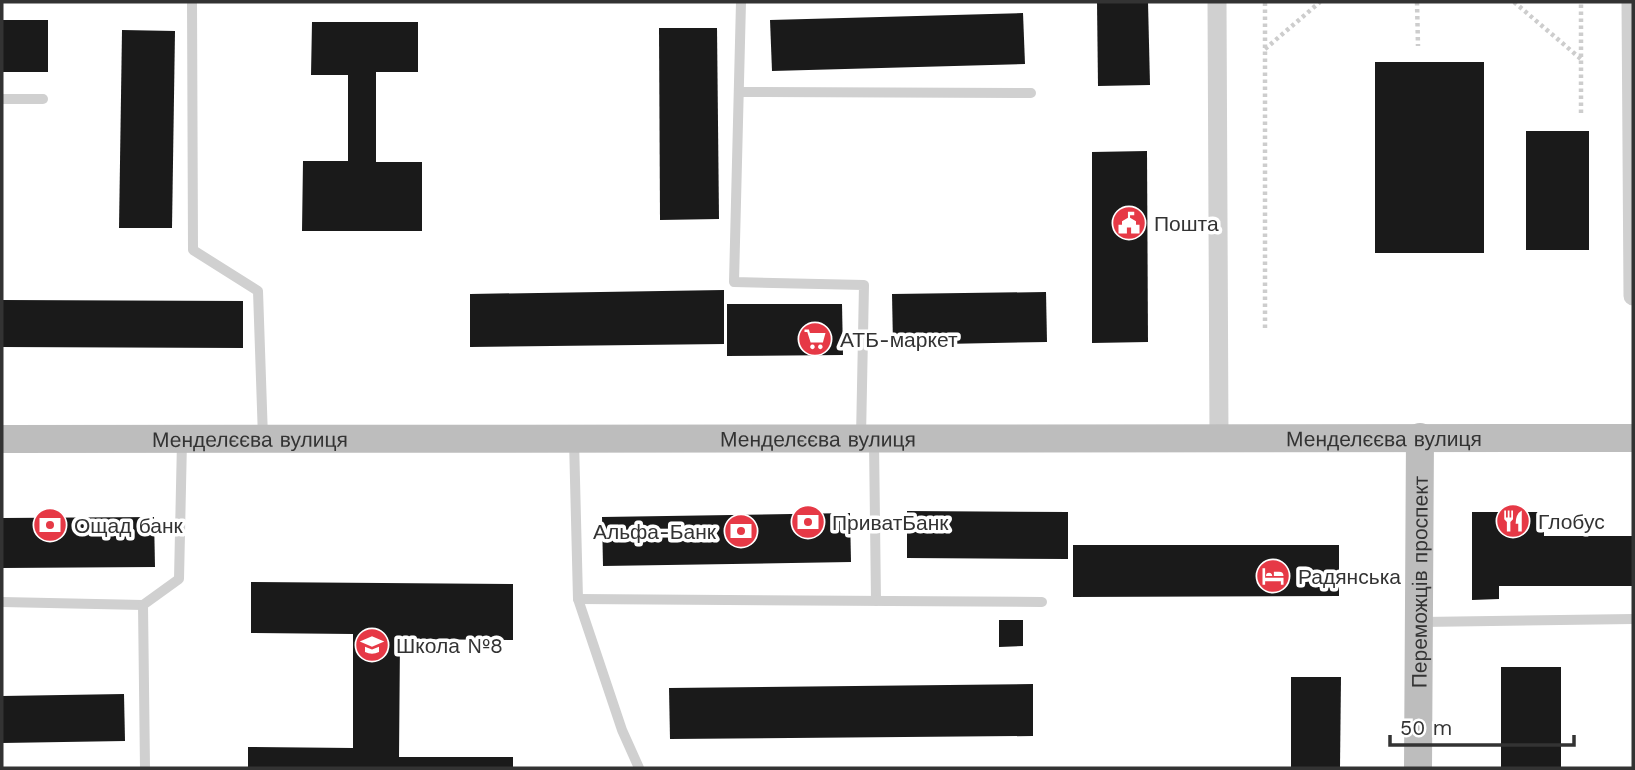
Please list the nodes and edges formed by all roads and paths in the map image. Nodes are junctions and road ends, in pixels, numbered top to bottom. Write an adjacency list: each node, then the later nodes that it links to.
1 (192, 2): 28 (lane)
2 (741, 2): 13 (lane)
3 (1217, 2): 21 (street)
4 (1265, 2): 11 (path)
5 (1320, 2): 11 (path)
6 (1417, 2): 10 (path)
7 (1514, 2): 12 (path)
8 (1581, 2): 12 (path)
9 (1631, 2): 18 (street)
10 (1418, 46)
11 (1265, 49): 20 (path)
12 (1581, 59): 17 (path)
13 (738, 92): 14 (lane); 24 (lane)
14 (1031, 93)
15 (2, 99): 16 (lane)
16 (43, 99)
17 (1581, 113)
18 (1633, 129): 19 (street)
19 (1633, 296)
20 (1265, 328)
21 (1219, 437): 22 (street, Менделєєва вулиця); 24 (street, Менделєєва вулиця)
22 (1420, 437): 25 (street, Менделєєва вулиця); 35 (street, Переможців проспект)
23 (574, 438): 24 (street, Менделєєва вулиця); 28 (street, Менделєєва вулиця); 29 (lane)
24 (867, 438): 30 (lane)
25 (1633, 438)
26 (2, 439): 27 (street, Менделєєва вулиця)
27 (182, 439): 28 (street, Менделєєва вулиця); 33 (lane)
28 (263, 439)
29 (578, 599): 30 (lane); 37 (lane)
30 (876, 601): 32 (lane)
31 (2, 602): 33 (lane)
32 (1042, 602)
33 (143, 605): 36 (lane)
34 (1633, 619): 35 (lane)
35 (1418, 622): 38 (street, Переможців проспект)
36 (145, 768)
37 (639, 768)
38 (1418, 768)

